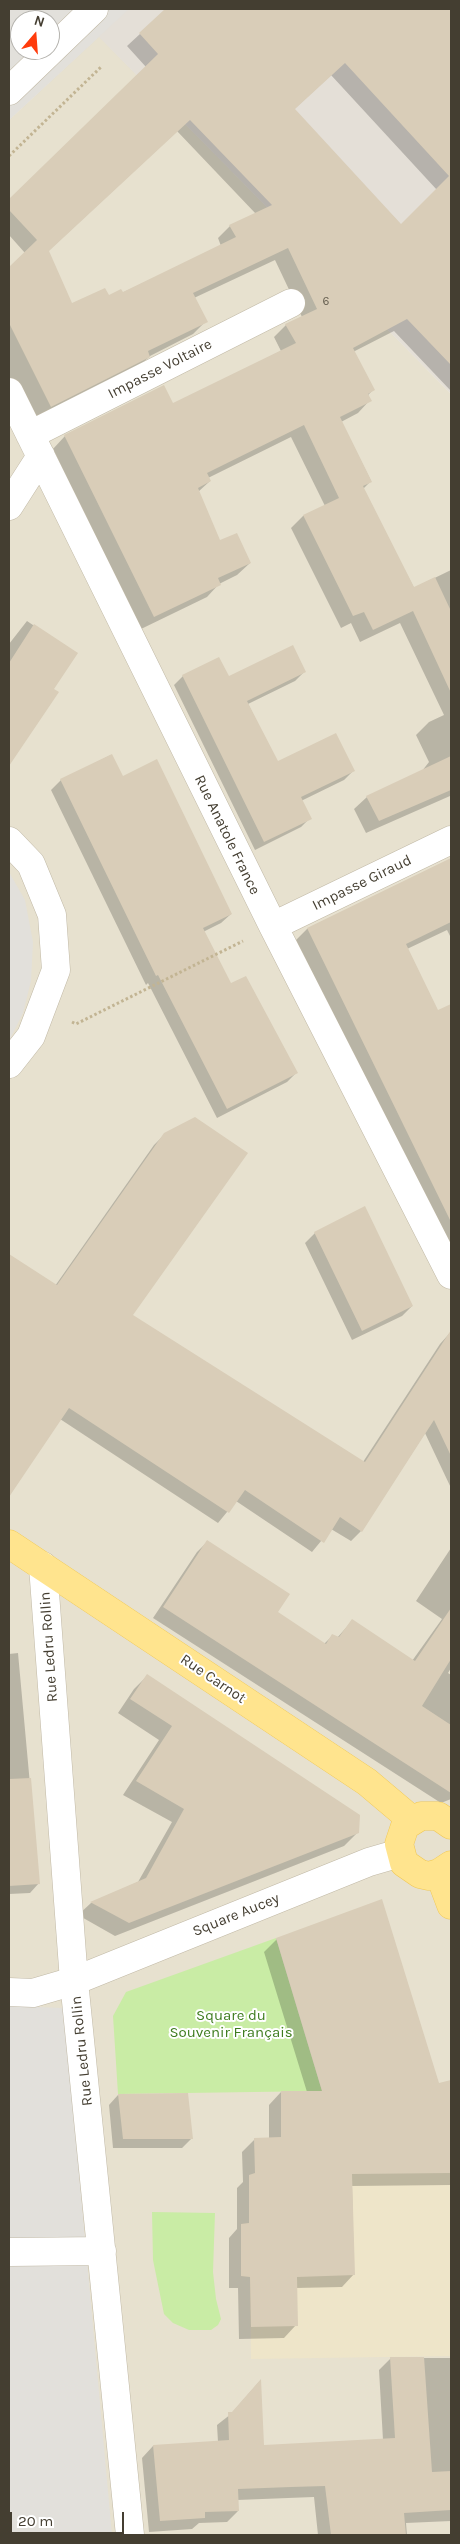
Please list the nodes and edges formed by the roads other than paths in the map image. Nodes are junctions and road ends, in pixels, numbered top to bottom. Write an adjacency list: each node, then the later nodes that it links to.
1 (94, 9): 2 (street)
2 (9, 91)
3 (291, 303): 5 (street, Impasse Voltaire)
4 (9, 392): 5 (street, Rue Anatole France)
5 (35, 446): 6 (street); 9 (street, Rue Anatole France)
6 (9, 506)
7 (451, 840): 9 (street, Impasse Giraud)
8 (9, 841): 10 (street)
9 (272, 926): 11 (street, Rue Anatole France)
10 (9, 1064)
11 (451, 1275)
12 (9, 1544): 13 (main road, Rue Carnot)
13 (43, 1566): 14 (main road, Rue Carnot); 19 (street, Rue Ledru Rollin)
14 (412, 1820): 15 (main road); 16 (main road)
15 (451, 1825)
16 (400, 1853): 17 (main road); 19 (street, Square Aucey)
17 (445, 1869): 18 (main road)
18 (451, 1905)
19 (74, 1981): 20 (street, Square Aucey); 21 (street, Rue Ledru Rollin)
20 (9, 1992)
21 (102, 2251): 22 (street); 23 (street, Rue Ledru Rollin)
22 (9, 2252)
23 (130, 2535)

